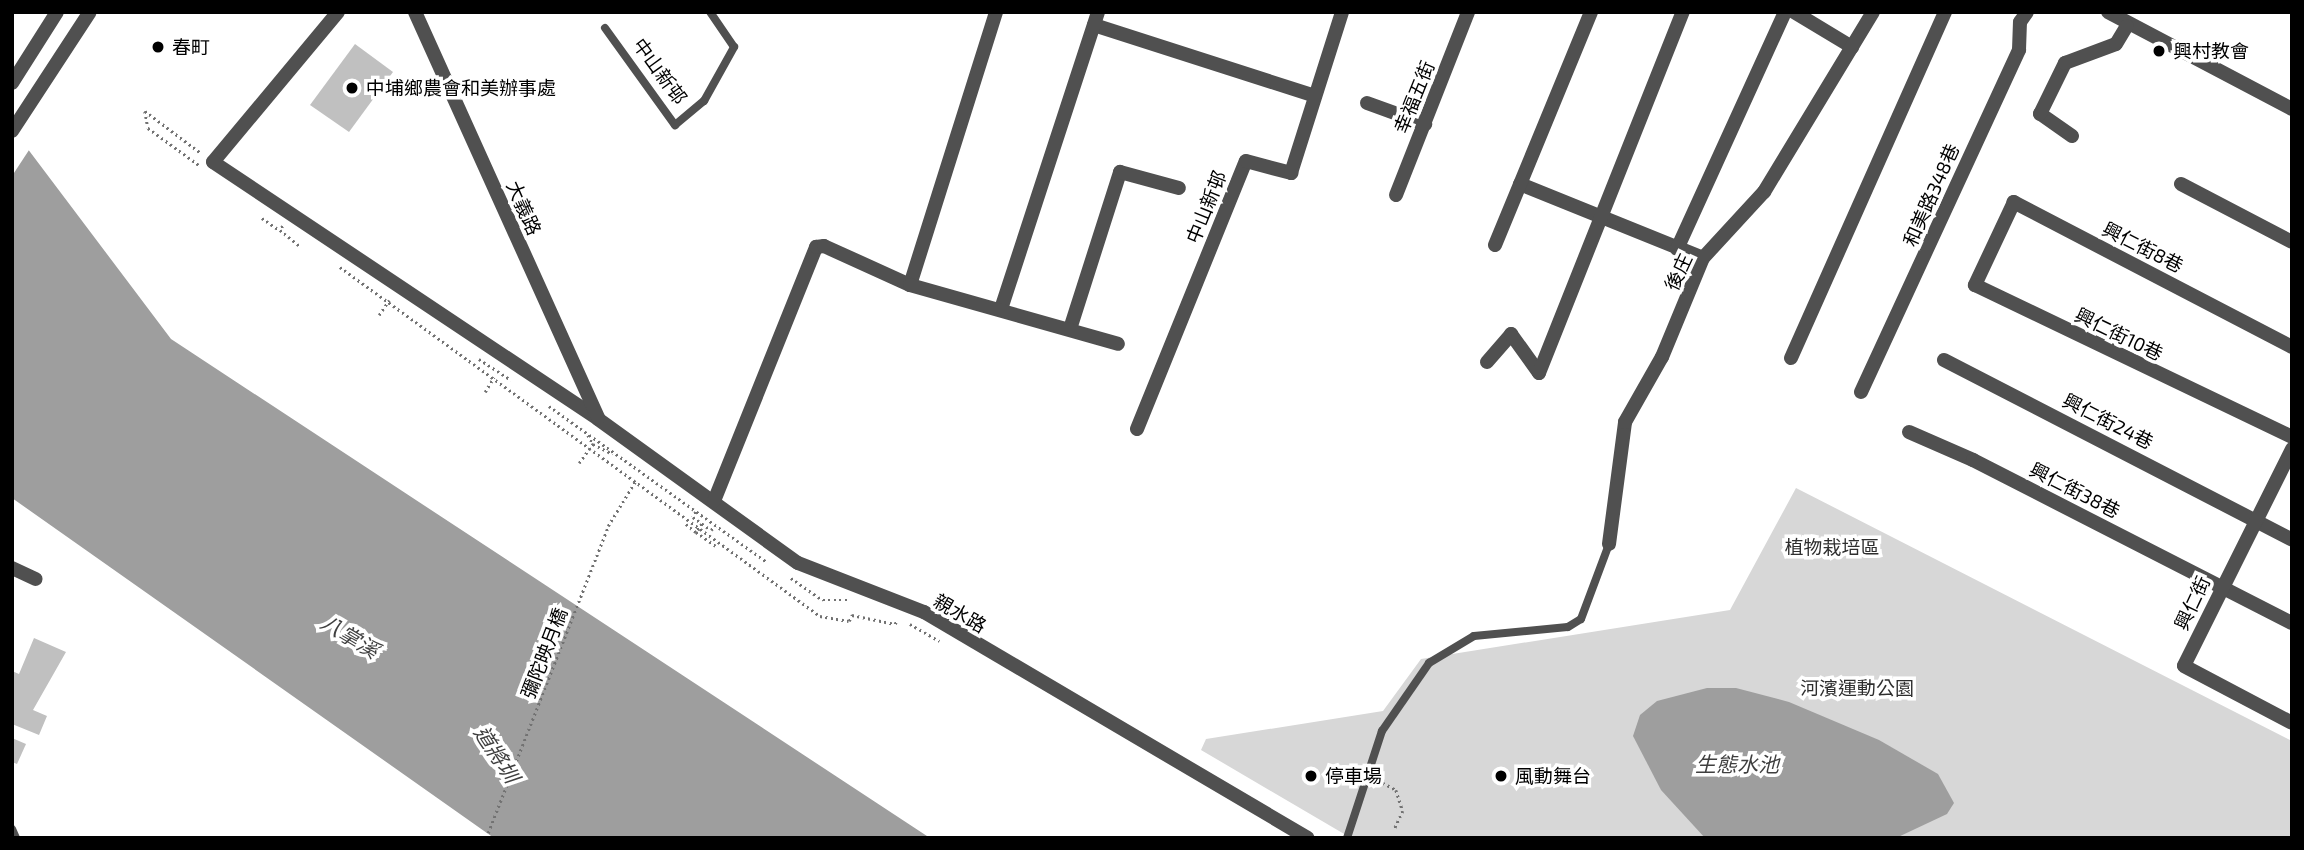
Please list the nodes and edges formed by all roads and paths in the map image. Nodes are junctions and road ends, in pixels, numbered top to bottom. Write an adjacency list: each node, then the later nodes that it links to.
1 (57, 12): 21 (street)
2 (90, 12): 26 (street)
3 (338, 12): 28 (street)
4 (415, 12): 62 (street, 大義路)
5 (710, 12): 19 (lane, 中山新邨)
6 (996, 12): 46 (street)
7 (1342, 12): 22 (street, 中山新邨)
8 (1468, 12): 25 (street, 幸福五街)
9 (1591, 12): 29 (street)
10 (1683, 12): 35 (street)
11 (1785, 12): 43 (street, 後庄)
12 (1794, 12): 20 (street)
13 (1873, 12): 20 (street, 後庄)
14 (1945, 12): 53 (street)
15 (2027, 12): 61 (street, 和美路348巷)
16 (2108, 12): 18 (street)
17 (1096, 19): 22 (street); 48 (street)
18 (2127, 26): 24 (street); 27 (street)
19 (605, 27)
20 (1852, 47): 44 (street, 後庄)
21 (12, 83)
22 (1315, 96): 63 (street, 中山新邨)
23 (1367, 103): 25 (street)
24 (2292, 109)
25 (1424, 124): 32 (street, 幸福五街)
26 (12, 131)
27 (2072, 136)
28 (208, 166): 28 (path); 62 (street, 親水路)
29 (1520, 184): 35 (street); 41 (street)
30 (2181, 184): 40 (street)
31 (1179, 188): 50 (street)
32 (1396, 195)
33 (260, 209): 36 (path)
34 (262, 218): 37 (path)
35 (1598, 219): 43 (street); 56 (street)
36 (283, 226): 37 (path); 39 (path)
37 (279, 230): 42 (path)
38 (1996, 240): 52 (street, 興仁街8巷); 66 (street, 興仁街10巷)
39 (304, 241)
40 (2292, 242)
41 (1495, 244)
42 (300, 246)
43 (1677, 249): 44 (street)
44 (1703, 258): 82 (street, 後庄)
45 (336, 264): 47 (path)
46 (910, 285): 48 (street); 73 (street)
47 (388, 302): 49 (path); 58 (path)
48 (1002, 309): 50 (street)
49 (379, 315)
50 (1070, 329): 51 (street)
51 (1118, 344)
52 (2292, 347)
53 (1791, 358)
54 (478, 360): 57 (path)
55 (1944, 360): 75 (street, 興仁街24巷)
56 (1487, 362)
57 (496, 372): 58 (path); 59 (path)
58 (493, 378): 60 (path); 68 (path)
59 (509, 382)
60 (485, 392)
61 (1861, 393)
62 (598, 419): 73 (street, 親水路)
63 (1137, 429)
64 (1909, 432): 86 (street, 興仁街38巷)
65 (588, 435): 67 (path)
66 (2292, 437)
67 (593, 444): 68 (path); 70 (path)
68 (590, 448): 71 (path); 72 (path)
69 (2292, 449): 75 (street, 興仁街)
70 (621, 459)
71 (579, 463)
72 (635, 482): 79 (path); 94 (path, 彌陀映月橋)
73 (714, 501): 95 (street, 親水路)
74 (696, 512): 77 (path)
75 (2255, 517): 81 (street, 興仁街24巷); 86 (street, 興仁街)
76 (686, 524): 80 (path)
77 (702, 524): 78 (path); 79 (path)
78 (715, 526)
79 (699, 528): 80 (path); 87 (path)
80 (696, 532): 83 (path)
81 (2292, 540)
82 (1609, 544): 90 (lane)
83 (716, 546)
84 (12, 568): 85 (street)
85 (36, 579)
86 (2221, 586): 88 (street, 興仁街38巷); 89 (street, 興仁街)
87 (898, 619)
88 (2292, 623)
89 (2292, 723)
90 (1367, 772): 92 (path); 96 (lane)
91 (12, 830): 93 (lane)
92 (1394, 830)
93 (16, 838)
94 (486, 838)
95 (1307, 838)
96 (1347, 838)

